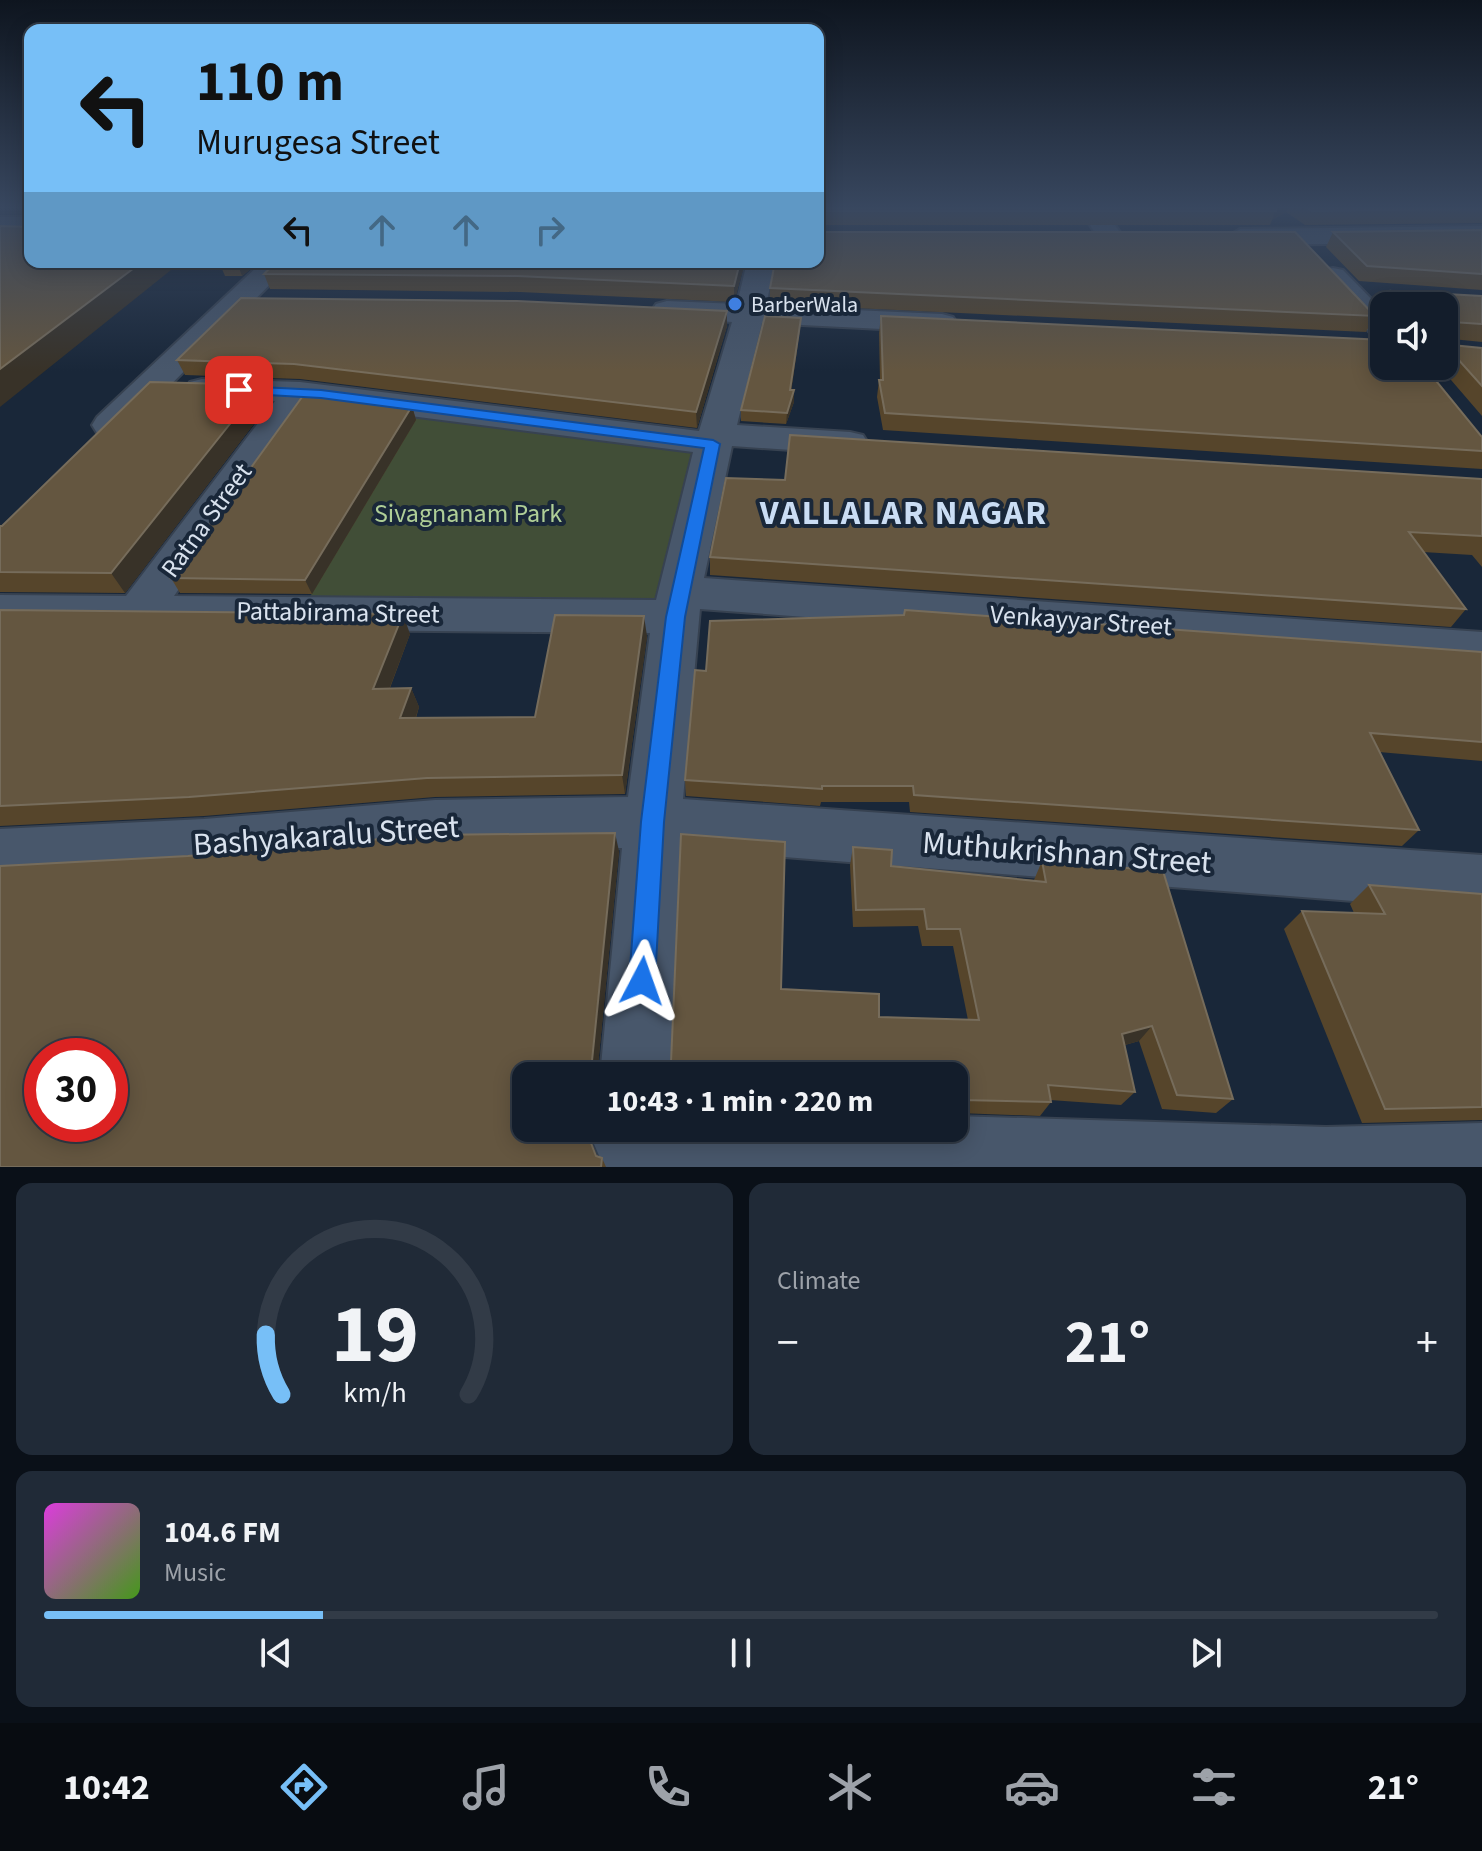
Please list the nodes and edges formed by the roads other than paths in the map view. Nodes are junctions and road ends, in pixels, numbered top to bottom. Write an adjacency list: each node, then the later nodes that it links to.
1 (1322, 262): 4 (street)
2 (272, 268): 6 (street)
3 (760, 268): 9 (street)
4 (1348, 292): 5 (street); 10 (street)
5 (1370, 293)
6 (237, 301): 7 (street); 14 (street)
7 (282, 301)
8 (643, 309): 9 (street)
9 (750, 314): 11 (street); 16 (street)
10 (1370, 315)
11 (972, 324)
12 (1352, 344): 13 (street)
13 (1370, 345)
14 (148, 387): 15 (street); 18 (street)
15 (300, 392): 16 (street); 20 (street, Ratna Street)
16 (714, 439): 17 (street); 19 (street)
17 (892, 445)
18 (85, 450)
19 (678, 604): 20 (street, Pattabirama Street); 22 (street, Venkayyar Street); 23 (street)
20 (140, 610): 21 (street, Pattabirama Street)
21 (0, 611)
22 (1482, 650)
23 (653, 822): 24 (street, Bashyakaralu Street); 25 (street, Muthukrishnan Street); 26 (street)
24 (0, 856)
25 (1482, 883)
26 (637, 1062)
27 (890, 1142): 28 (street)
28 (1482, 1160)

